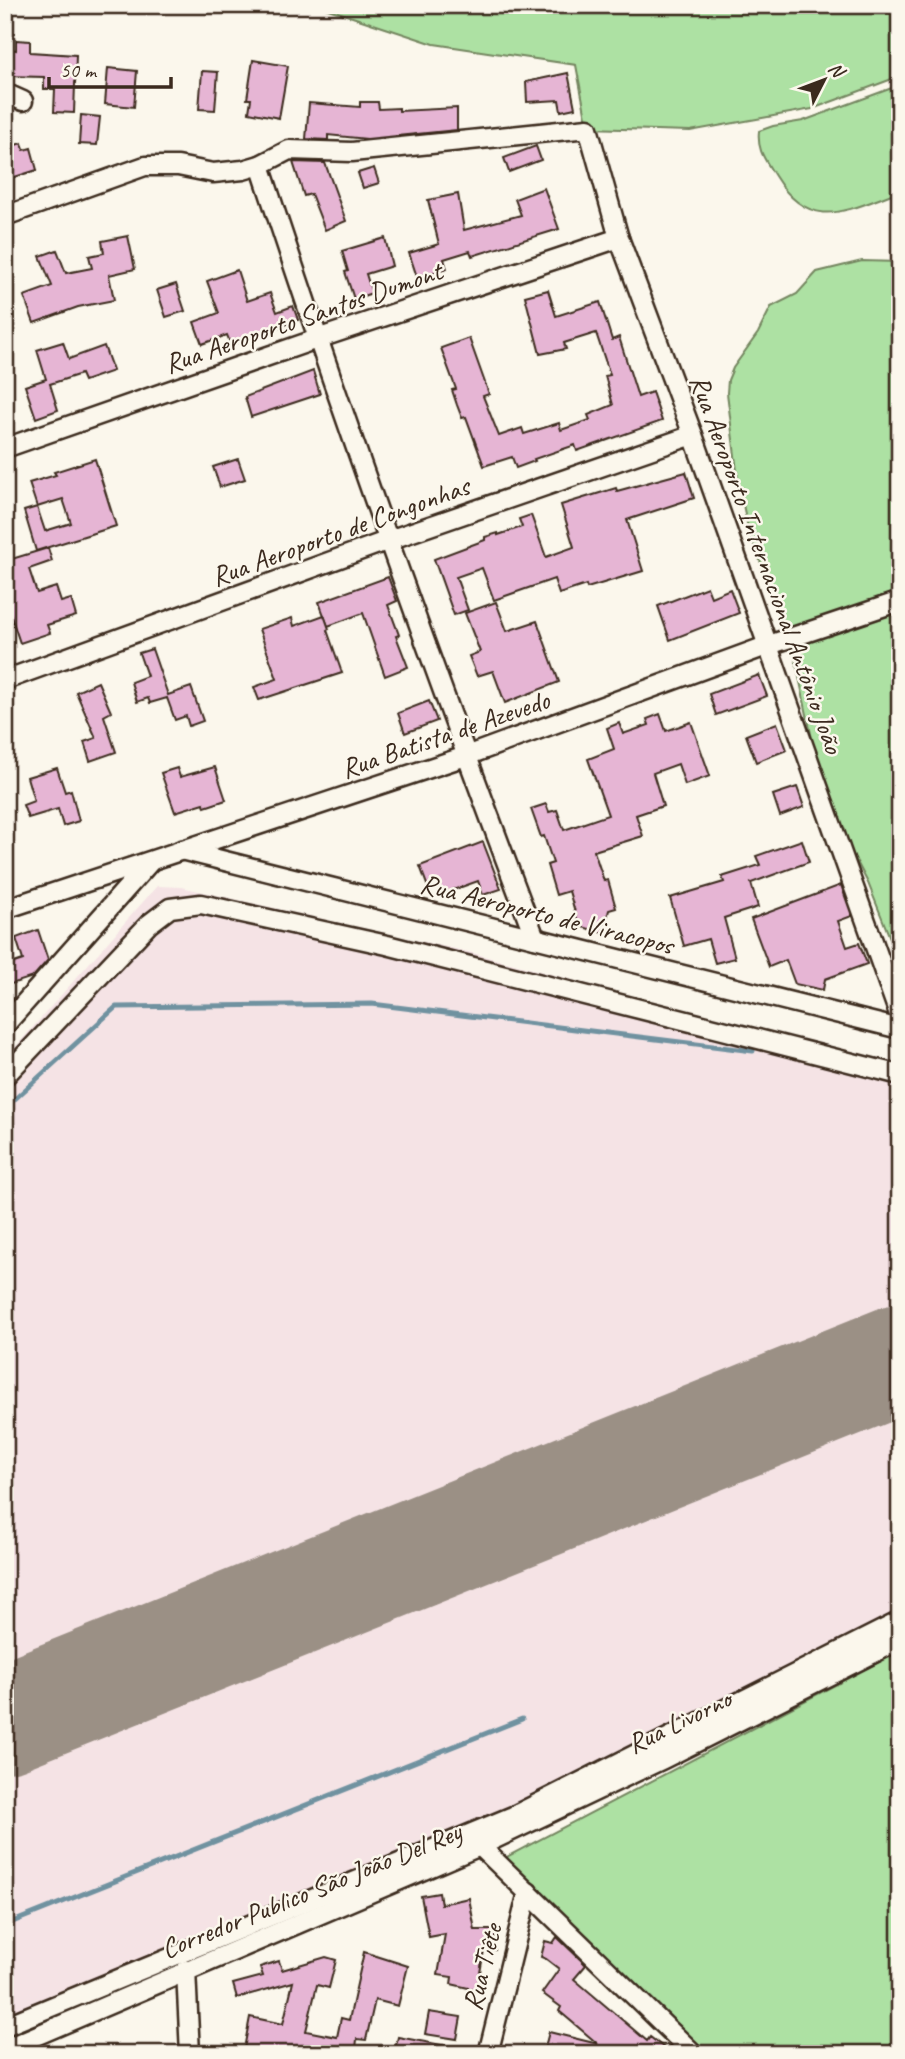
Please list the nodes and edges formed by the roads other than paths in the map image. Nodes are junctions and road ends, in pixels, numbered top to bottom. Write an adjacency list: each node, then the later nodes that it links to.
1 (5, 93): 2 (street)
2 (23, 101)
3 (260, 165): 4 (street); 5 (street, Rua Aeroporto Internacional Antônio João); 6 (street)
4 (5, 216)
5 (619, 238): 6 (street, Rua Aeroporto Santos Dumont); 7 (street, Rua Aeroporto Internacional Antônio João)
6 (317, 339): 8 (street, Rua Aeroporto Santos Dumont); 9 (street)
7 (693, 435): 9 (street, Rua Aeroporto de Congonhas); 11 (street, Rua Aeroporto Internacional Antônio João)
8 (5, 448)
9 (388, 540): 12 (street, Rua Aeroporto de Congonhas); 13 (street)
10 (900, 601): 11 (street, Rua Batista de Azevedo)
11 (769, 645): 13 (street, Rua Batista de Azevedo); 18 (street, Rua Aeroporto Internacional Antônio João)
12 (5, 680)
13 (466, 756): 14 (street, Rua Batista de Azevedo); 17 (street)
14 (181, 850): 15 (street, Rua Batista de Azevedo); 17 (street, Rua Aeroporto de Viracopos)
15 (152, 860): 16 (street, Rua Batista de Azevedo); 19 (street)
16 (5, 909)
17 (534, 938): 20 (street, Rua Aeroporto de Viracopos)
18 (900, 1017)
19 (5, 1025)
20 (900, 1029)
21 (900, 1075): 22 (street)
22 (5, 1076)
23 (900, 1621): 28 (street)
24 (900, 1640): 25 (street, Rua Livorno)
25 (480, 1846): 26 (street, Corredor Publico São João Del Rey); 27 (street, Corredor Publico São João Del Rey)
26 (528, 1892): 31 (street, Rua Tiête); 32 (street, Corredor Publico São João Del Rey)
27 (186, 1969): 29 (street, Corredor Publico São João Del Rey); 30 (street)
28 (5, 2026)
29 (5, 2049)
30 (190, 2054)
31 (488, 2054)
32 (694, 2054)

